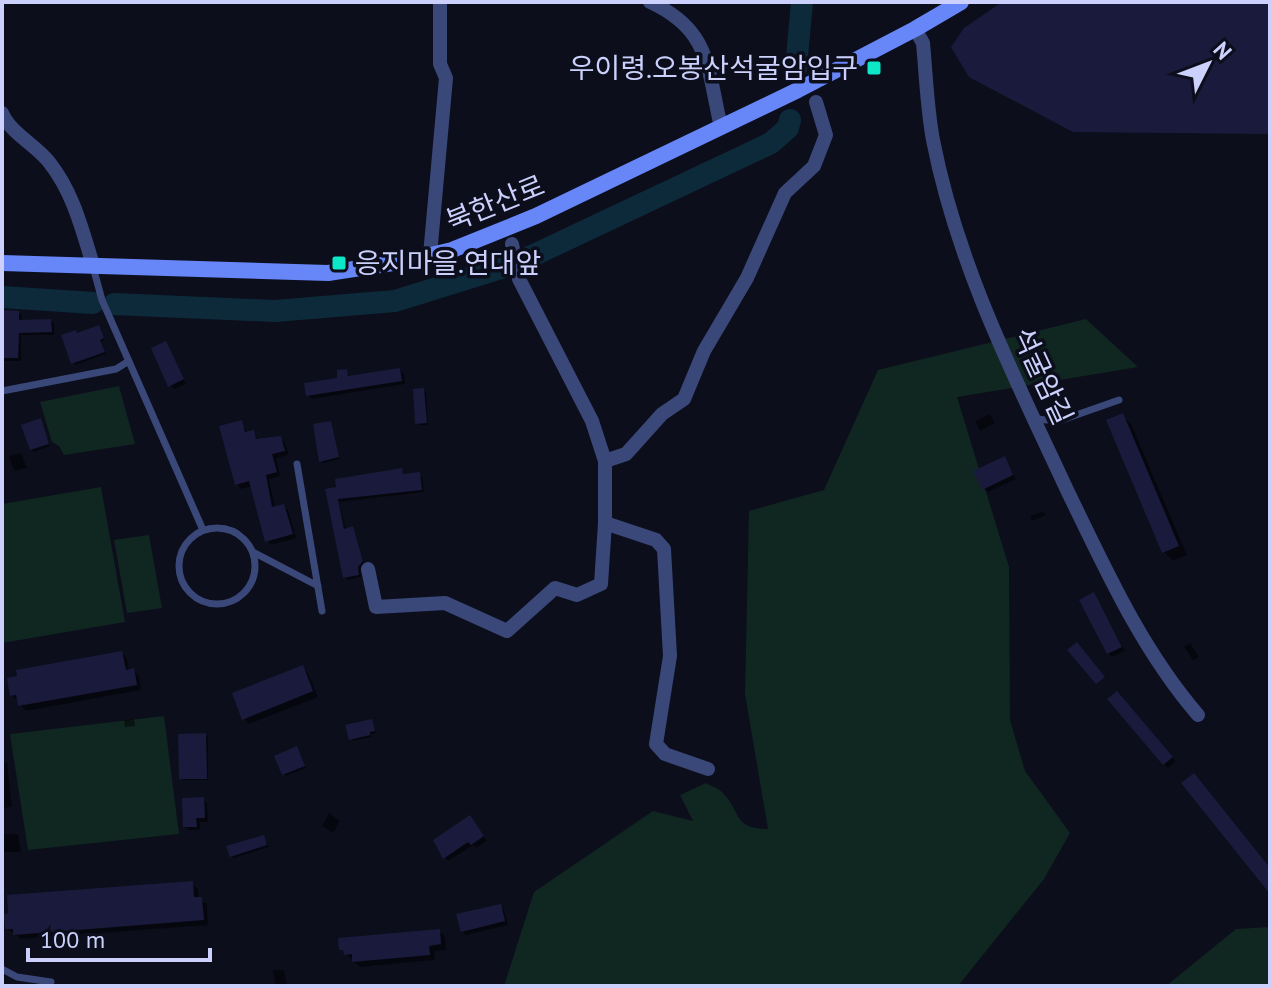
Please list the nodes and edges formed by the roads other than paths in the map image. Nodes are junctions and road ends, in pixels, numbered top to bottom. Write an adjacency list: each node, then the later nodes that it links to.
1 (440, 2): 9 (street)
2 (650, 2): 7 (street)
3 (961, 2): 4 (street, 북한산로)
4 (915, 29): 7 (street, 북한산로); 15 (street, 석굴암길)
5 (816, 102): 16 (street)
6 (2, 113): 11 (street)
7 (721, 127): 9 (street, 북한산로)
8 (512, 245): 16 (street)
9 (430, 255): 11 (street, 북한산로)
10 (2, 263): 11 (street, 북한산로)
11 (93, 265): 12 (lane)
12 (129, 361): 13 (lane); 19 (lane)
13 (2, 391)
14 (1119, 400): 15 (lane)
15 (1034, 418): 24 (street, 석굴암길)
16 (605, 461): 18 (street)
17 (297, 464): 22 (lane)
18 (605, 523): 21 (street); 25 (street)
19 (203, 530): 20 (lane); 20 (lane)
20 (253, 552): 22 (lane)
21 (368, 569)
22 (318, 586): 23 (lane)
23 (322, 611)
24 (1198, 715)
25 (708, 769)
26 (2, 969): 27 (lane)
27 (51, 982)

